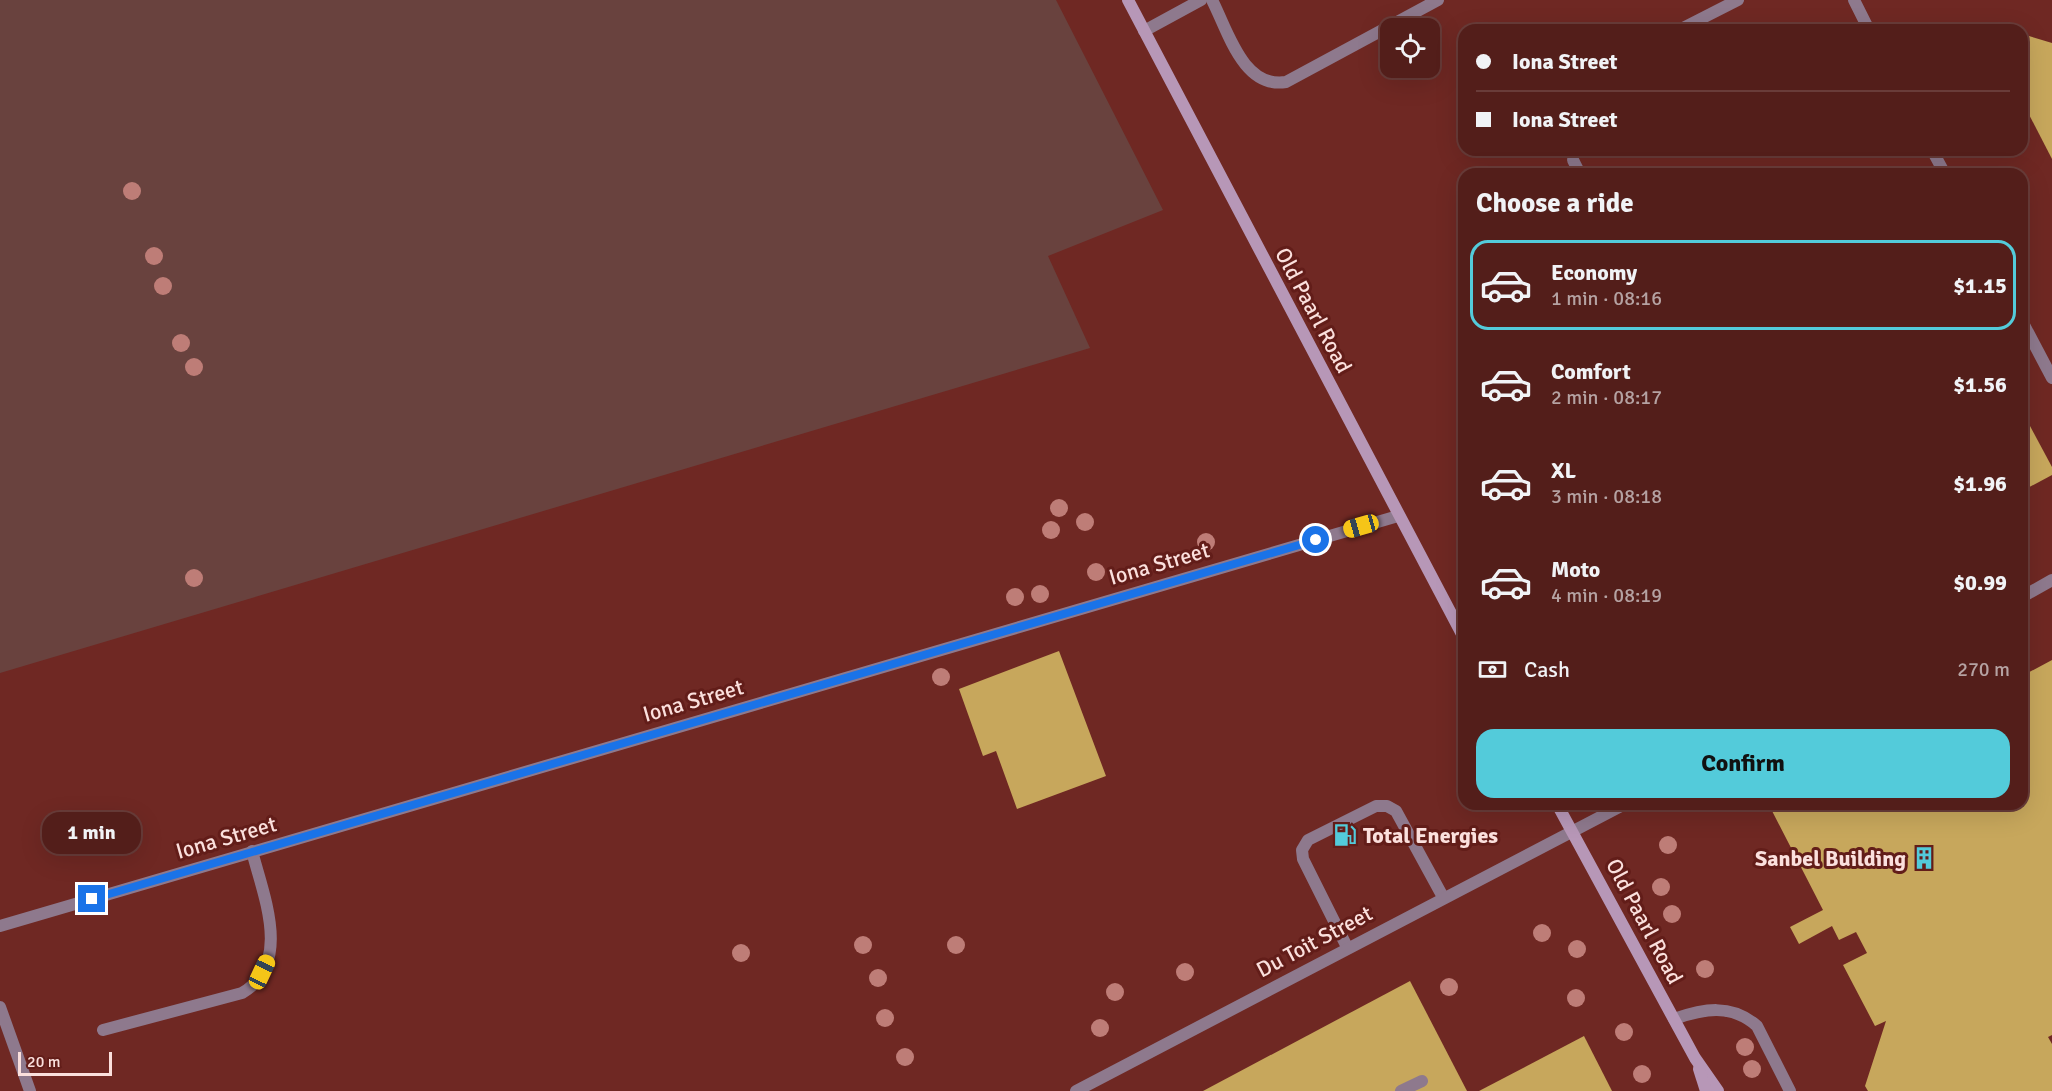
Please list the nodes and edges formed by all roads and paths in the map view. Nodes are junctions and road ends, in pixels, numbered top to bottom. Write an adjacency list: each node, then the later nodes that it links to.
1 (1128, 0): 9 (main road, Old Paarl Road)
2 (1201, 0): 9 (street)
3 (1212, 0): 4 (street)
4 (1438, 0)
5 (1738, 0): 7 (street)
6 (1854, 0): 8 (street)
7 (1690, 24)
8 (1866, 24)
9 (1144, 31): 14 (main road, Old Paarl Road)
10 (1573, 160): 11 (street)
11 (1577, 168)
12 (2028, 332): 13 (street)
13 (2052, 378)
14 (1398, 516): 17 (main road, Old Paarl Road); 21 (street, Iona Street)
15 (2052, 580): 16 (street)
16 (2028, 594)
17 (1458, 627)
18 (1560, 810): 20 (main road, Old Paarl Road)
19 (1613, 810): 20 (street, Du Toit Street)
20 (1572, 830): 22 (street, Du Toit Street); 26 (main road, Old Paarl Road)
21 (252, 851): 23 (street, Iona Street); 27 (street)
22 (1443, 897): 24 (street, Du Toit Street); 24 (street)
23 (0, 926)
24 (1347, 947): 31 (street, Du Toit Street)
25 (0, 1007): 30 (street)
26 (1674, 1019): 28 (main road, Old Paarl Road); 35 (street)
27 (103, 1030)
28 (1695, 1058): 33 (main road, Old Paarl Road); 34 (main road, Old Paarl Road)
29 (1422, 1081): 32 (street)
30 (30, 1091)
31 (1076, 1091)
32 (1401, 1091)
33 (1706, 1091)
34 (1718, 1091)
35 (1790, 1091)

